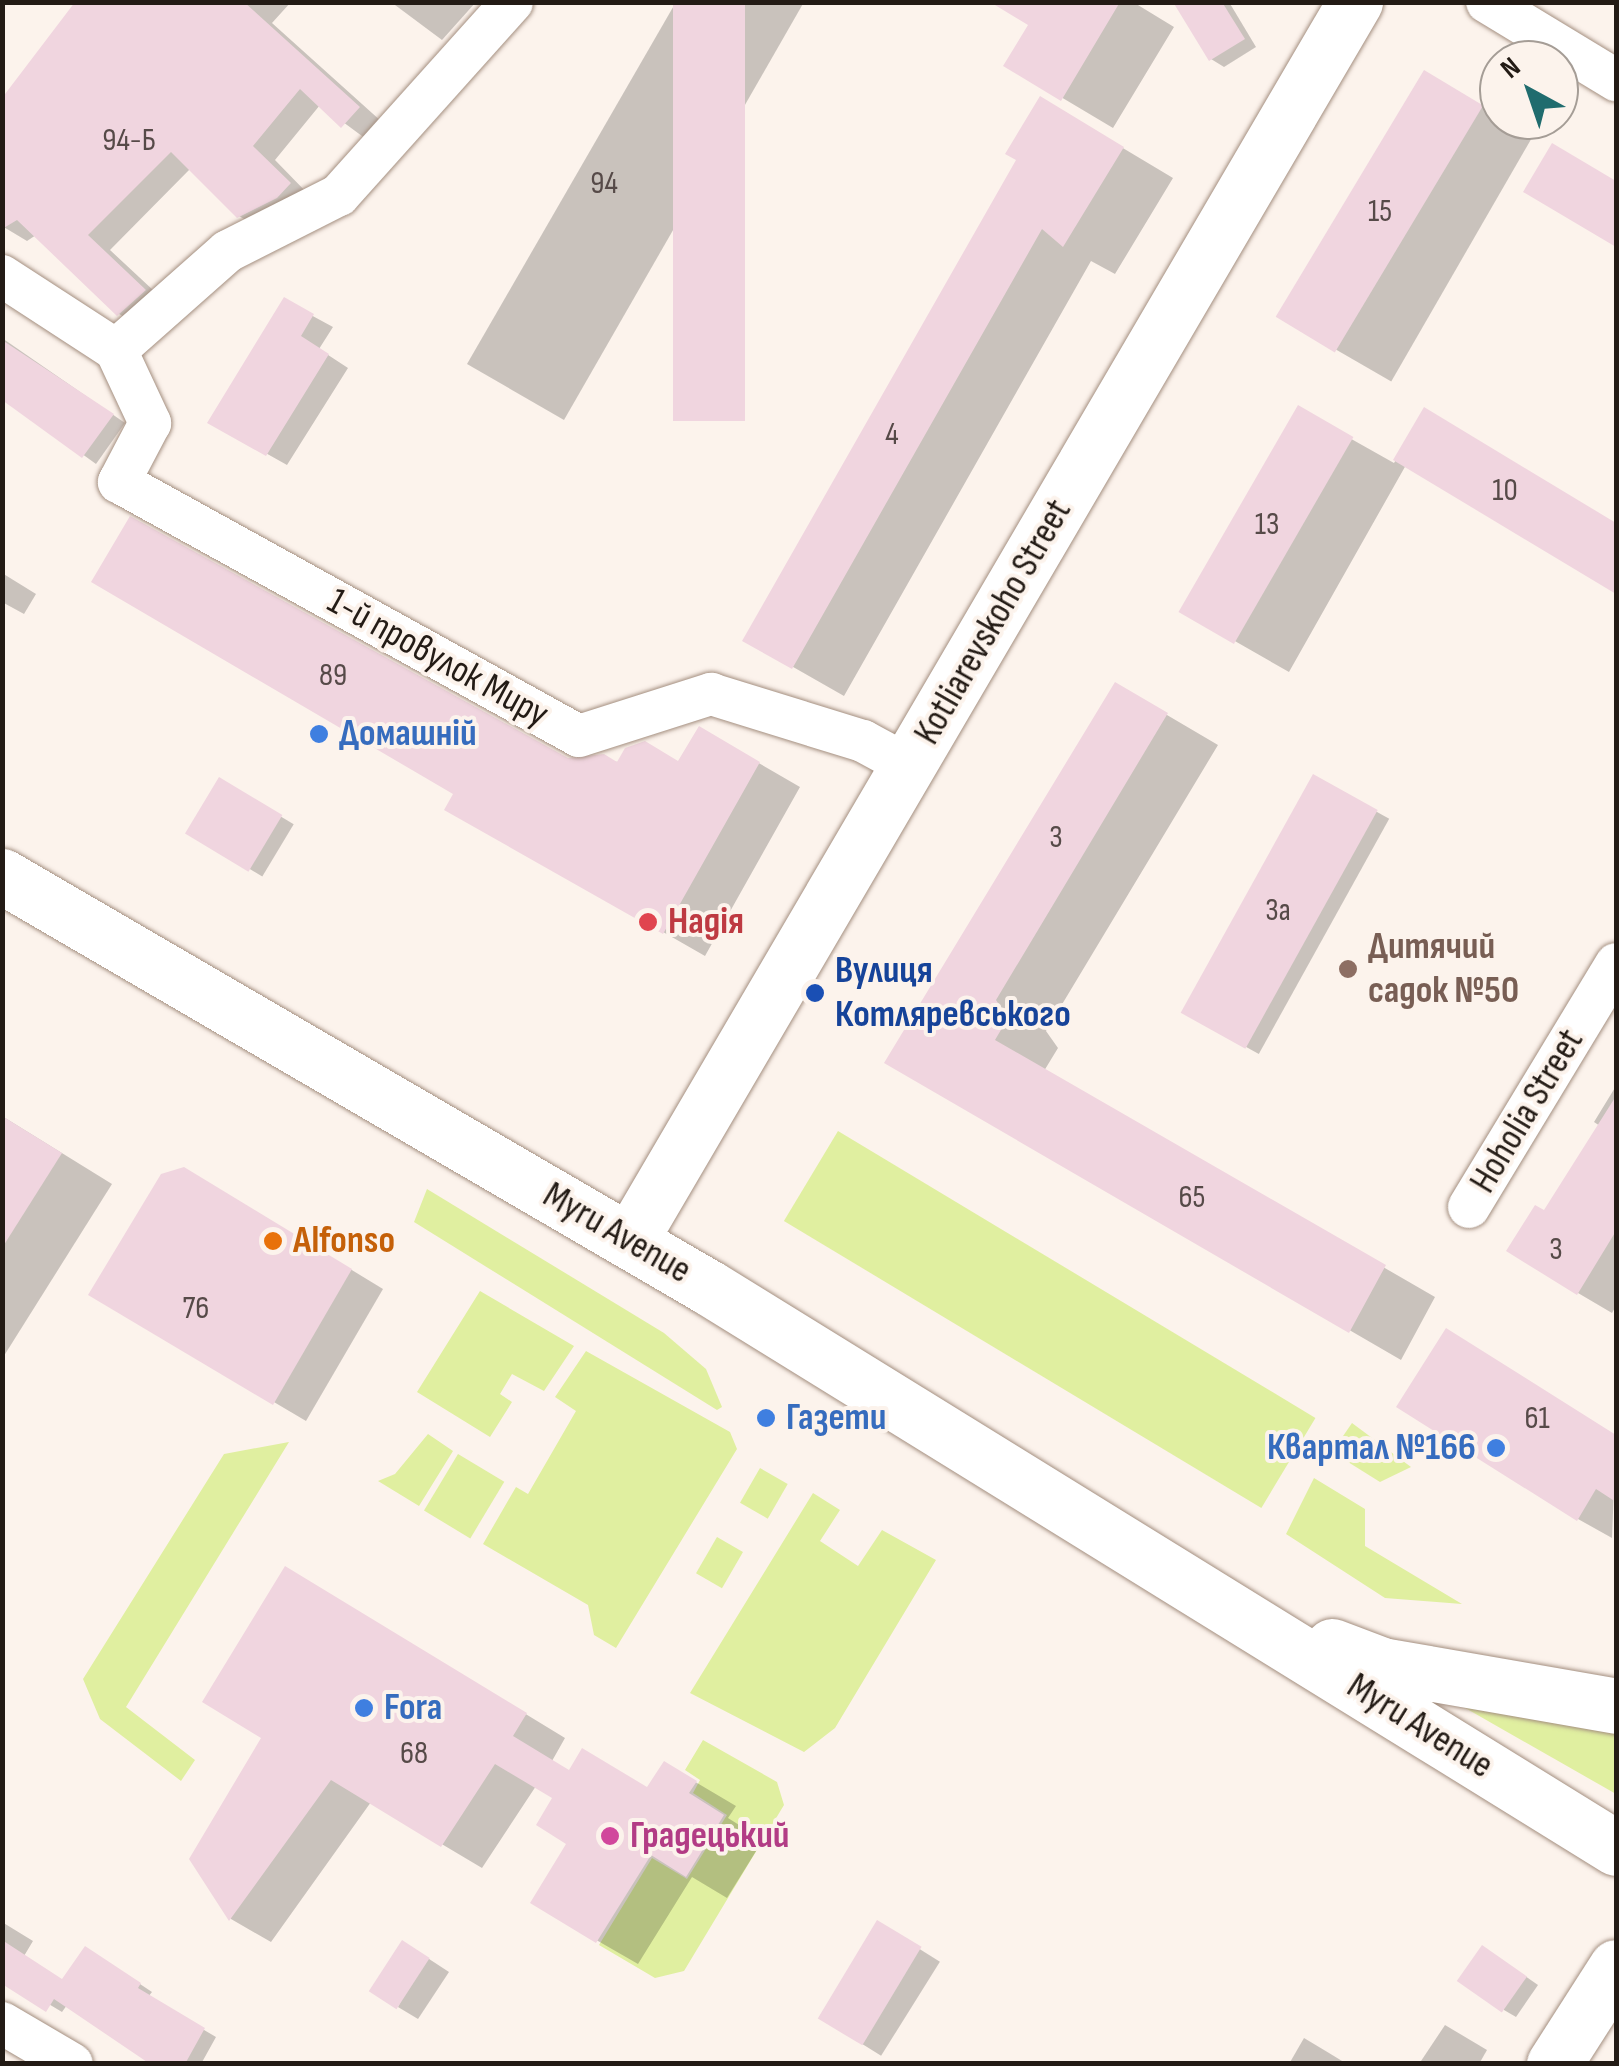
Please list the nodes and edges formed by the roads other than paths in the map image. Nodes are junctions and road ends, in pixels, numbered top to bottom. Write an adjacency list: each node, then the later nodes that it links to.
1 (512, 2): 6 (street)
2 (1354, 2): 7 (main road, Kotliarevskoho Street)
3 (1487, 2): 4 (street)
4 (1616, 80)
5 (2, 276): 6 (street)
6 (116, 350): 7 (street, 1-й провулок Миру)
7 (909, 766): 11 (main road, Kotliarevskoho Street)
8 (2, 876): 11 (main road, Myru Avenue)
9 (1616, 964): 10 (street, Hoholia Street)
10 (1469, 1208)
11 (630, 1240): 12 (main road, Myru Avenue)
12 (1222, 1605): 13 (main road, Myru Avenue); 14 (main road, Myru Avenue)
13 (1616, 1706)
14 (1616, 1848)
15 (1616, 1929): 16 (main road)
16 (1604, 1984): 19 (main road)
17 (2, 2023): 18 (street)
18 (72, 2064)
19 (1554, 2064)

